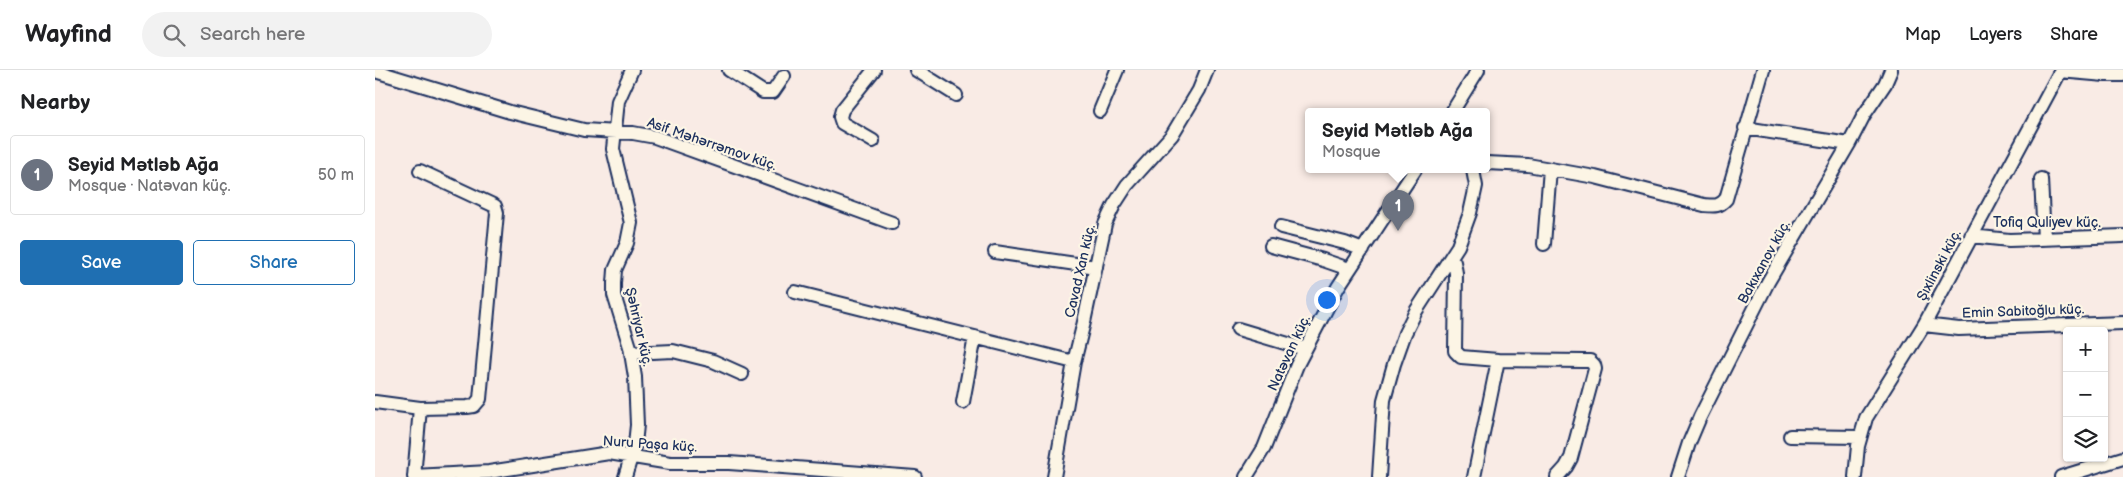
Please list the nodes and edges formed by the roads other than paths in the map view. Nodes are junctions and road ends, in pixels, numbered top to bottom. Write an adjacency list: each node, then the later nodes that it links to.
1 (631, 70): 18 (street, Şəhriyar küç.)
2 (729, 70): 13 (street)
3 (874, 70): 19 (street)
4 (916, 70): 14 (street)
5 (1117, 70): 16 (street)
6 (1207, 70): 37 (street, Cavad Xan küç.)
7 (1478, 70): 15 (street)
8 (1763, 70): 17 (street)
9 (1891, 70): 20 (street, Bakıxanov küç.)
10 (2061, 70): 12 (street); 29 (street, Şıxlinski küç.)
11 (375, 71): 18 (street, Asif Məhərrəmov küç.)
12 (2123, 74)
13 (784, 76)
14 (956, 95)
15 (1454, 108)
16 (1101, 111)
17 (1745, 128): 20 (street); 22 (street)
18 (615, 132): 27 (street, Asif Məhərrəmov küç.); 45 (street, Şəhriyar küç.)
19 (873, 141)
20 (1849, 144): 64 (street, Bakıxanov küç.)
21 (1490, 163): 22 (street)
22 (1549, 169): 32 (street)
23 (420, 171): 51 (street)
24 (1413, 173): 34 (street, Natəvan küç.)
25 (1474, 173): 36 (street)
26 (2041, 180): 31 (street)
27 (892, 223)
28 (1281, 227): 34 (street)
29 (1971, 236): 31 (street, Tofiq Quliyev küç.); 41 (street, Şıxlinski küç.)
30 (2123, 236): 31 (street, Tofiq Quliyev küç.)
31 (2044, 239)
32 (1544, 244)
33 (1271, 246): 38 (street)
34 (1363, 250): 38 (street, Natəvan küç.)
35 (995, 252): 37 (street)
36 (1451, 258): 46 (street); 61 (street)
37 (1096, 267): 47 (street, Cavad Xan küç.)
38 (1349, 269): 44 (street, Natəvan küç.)
39 (795, 292): 43 (street)
40 (2123, 323): 41 (street, Emin Sabitoğlu küç.)
41 (1924, 325): 53 (street, Şıxlinski küç.)
42 (1239, 329): 44 (street)
43 (975, 337): 47 (street); 50 (street)
44 (1305, 349): 60 (street, Natəvan küç.)
45 (631, 353): 48 (street); 54 (street, Şəhriyar küç.)
46 (1498, 360): 62 (street); 63 (street)
47 (1074, 362): 59 (street, Cavad Xan küç.)
48 (742, 374)
49 (375, 402): 51 (street)
50 (963, 402)
51 (420, 408): 56 (street)
52 (1790, 436): 53 (street)
53 (1859, 437): 65 (street, Şıxlinski küç.)
54 (631, 456): 56 (street, Nuru Paşa küç.); 57 (street, Şəhriyar küç.); 58 (street, Nuru Paşa küç.)
55 (2123, 458): 66 (street)
56 (414, 476)
57 (625, 477)
58 (915, 477)
59 (1054, 477)
60 (1246, 477)
61 (1379, 477)
62 (1474, 477)
63 (1557, 477)
64 (1678, 477)
65 (1855, 477)
66 (2061, 477)

